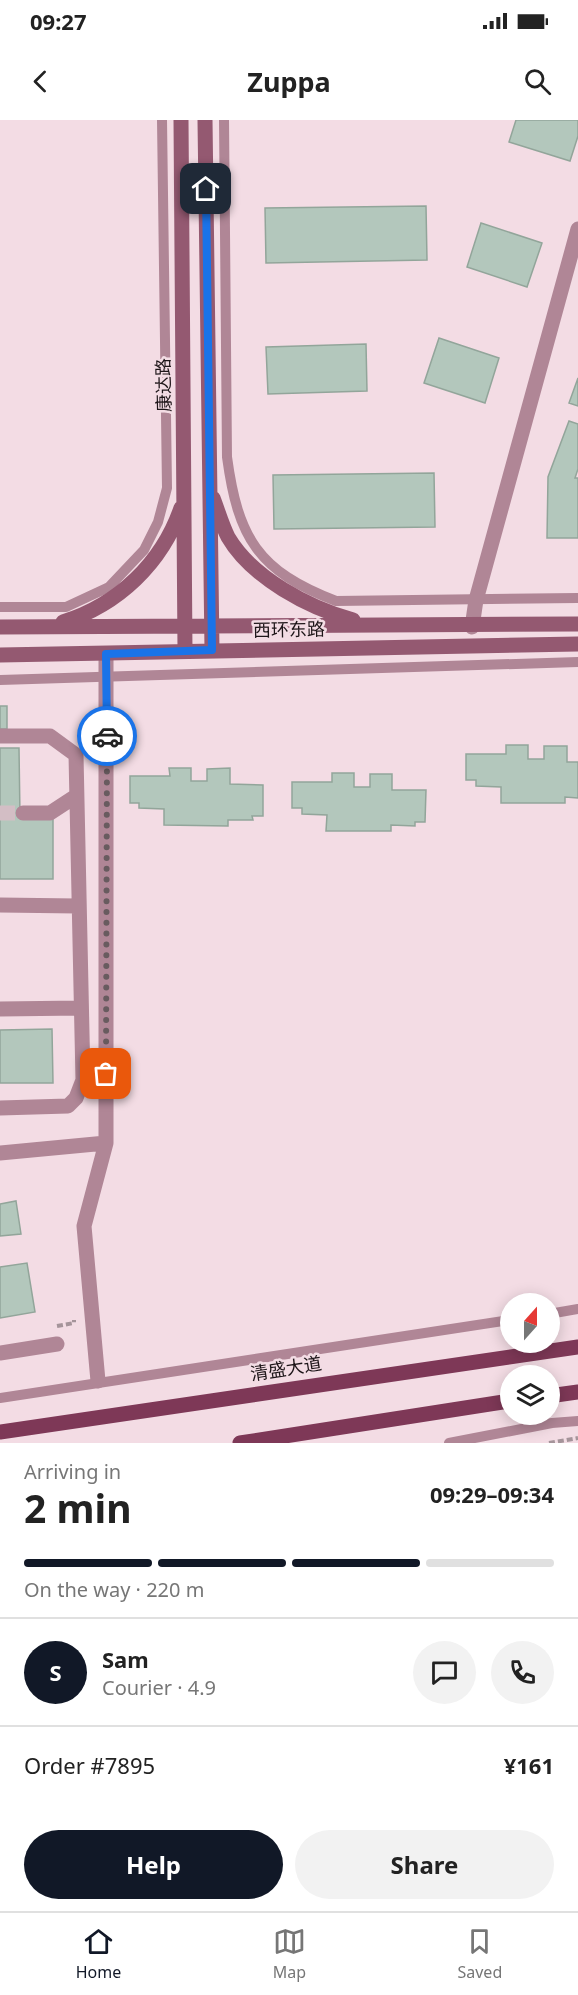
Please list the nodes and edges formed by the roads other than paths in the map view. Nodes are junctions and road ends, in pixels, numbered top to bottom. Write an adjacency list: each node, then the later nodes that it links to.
1 (162, 120): 10 (lane)
2 (181, 120): 7 (street, 康达路)
3 (205, 120): 6 (street)
4 (224, 120): 9 (lane)
5 (578, 229): 9 (street)
6 (210, 490): 13 (street); 14 (street)
7 (184, 496): 12 (street, 康达路); 16 (street)
8 (578, 598): 9 (lane)
9 (476, 600): 17 (street)
10 (0, 607)
11 (578, 624): 17 (street, 西环东路)
12 (186, 625): 13 (street, 西环东路); 16 (street, 西环东路); 20 (street, 康达路)
13 (211, 625): 14 (street, 西环东路); 19 (street)
14 (376, 626): 17 (street, 西环东路)
15 (0, 627): 16 (street, 西环东路)
16 (45, 627)
17 (472, 627)
18 (578, 644): 19 (street, 西环东路)
19 (212, 650): 20 (street, 西环东路)
20 (185, 651): 21 (street, 西环东路)
21 (106, 654): 22 (street, 西环东路); 24 (street)
22 (0, 655)
23 (578, 662): 24 (lane)
24 (107, 678): 25 (lane); 34 (street)
25 (0, 680)
26 (0, 735): 27 (street)
27 (76, 796): 28 (street); 30 (street)
28 (23, 813)
29 (0, 905): 30 (street)
30 (77, 906): 31 (street)
31 (81, 1008): 32 (street); 33 (street)
32 (0, 1009)
33 (0, 1108)
34 (106, 1143): 35 (street); 42 (street)
35 (0, 1153)
36 (578, 1310): 37 (lane)
37 (560, 1312)
38 (500, 1321): 42 (lane)
39 (57, 1344): 41 (street)
40 (578, 1347): 48 (main road, 清盛大道)
41 (0, 1353)
42 (98, 1381): 45 (lane)
43 (578, 1392): 44 (main road)
44 (560, 1394)
45 (0, 1398)
46 (500, 1403): 49 (main road)
47 (578, 1421): 50 (lane)
48 (0, 1432)
49 (240, 1443)
50 (449, 1443)

